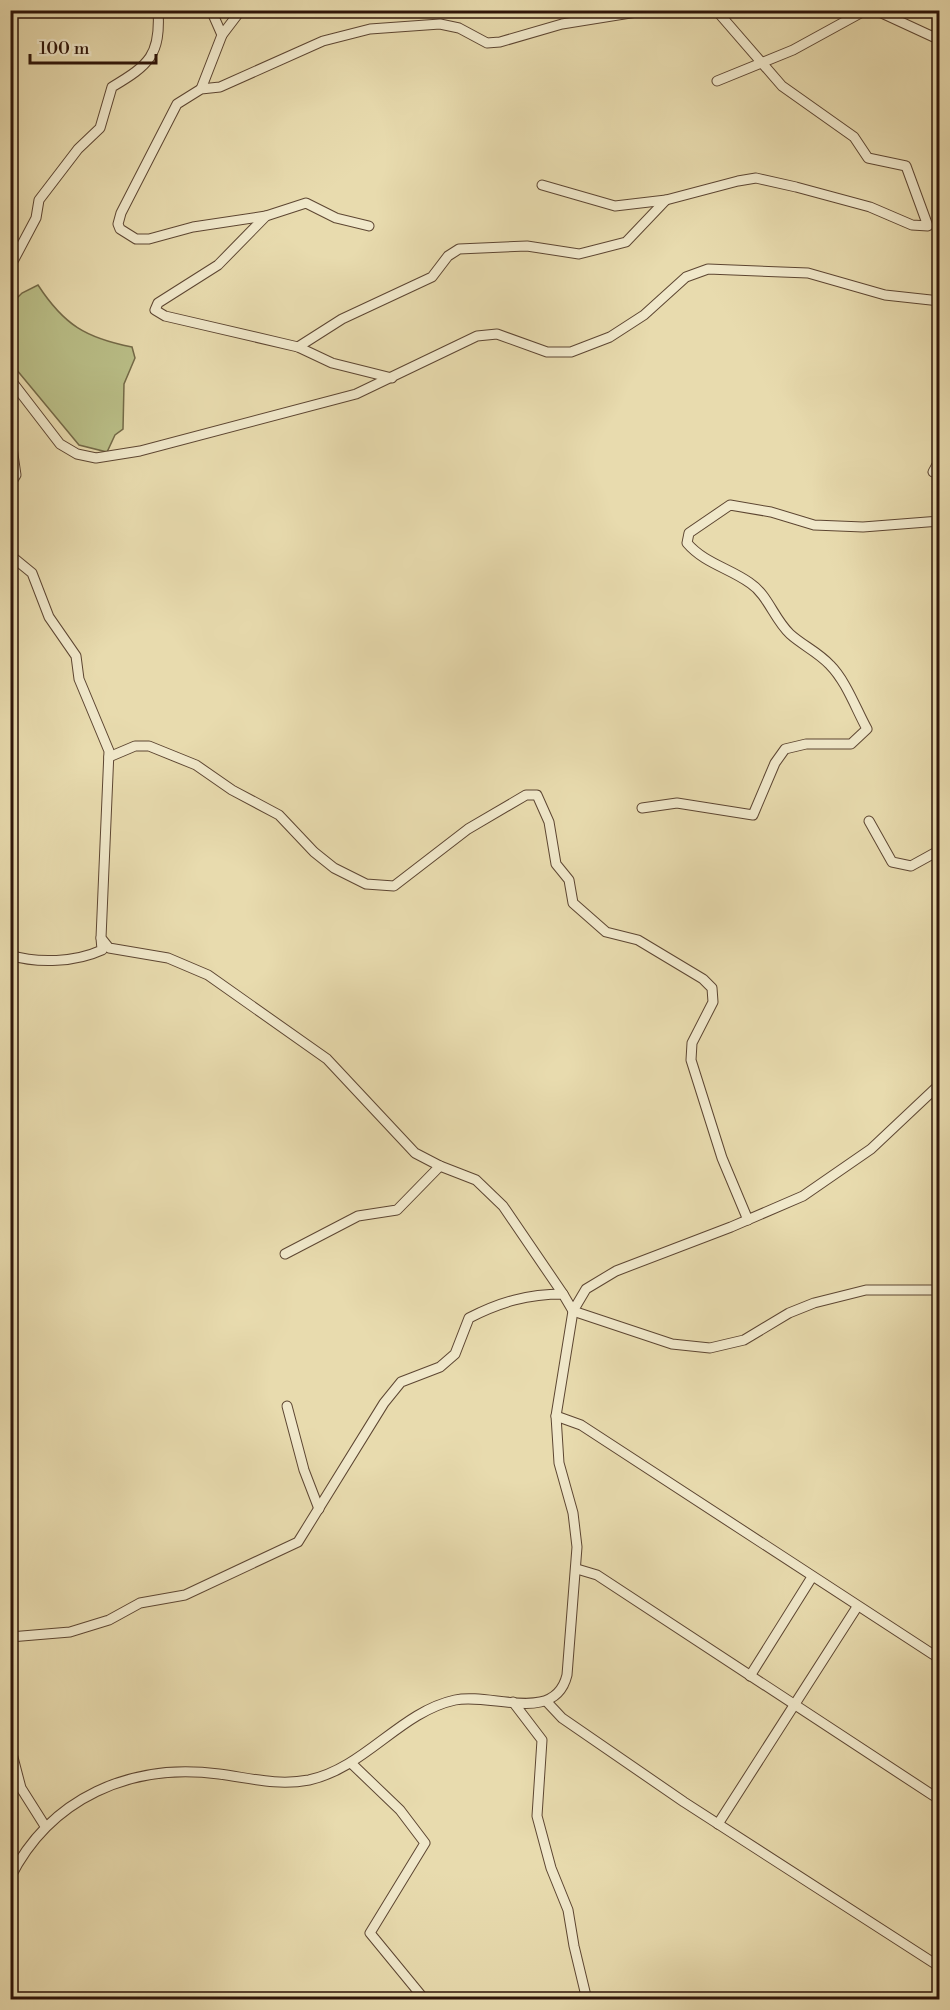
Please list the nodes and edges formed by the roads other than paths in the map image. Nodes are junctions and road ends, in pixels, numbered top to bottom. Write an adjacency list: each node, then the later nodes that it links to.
1 (158, 10): 17 (street)
2 (211, 10): 8 (street)
3 (241, 10): 8 (street)
4 (649, 10): 12 (street)
5 (716, 10): 10 (street)
6 (866, 10): 10 (street)
7 (875, 10): 9 (street)
8 (222, 35): 12 (street)
9 (939, 40)
10 (763, 63): 11 (street); 14 (street)
11 (717, 81)
12 (201, 89): 15 (street)
13 (542, 185): 14 (street)
14 (666, 200): 19 (street)
15 (266, 216): 16 (street); 19 (street)
16 (369, 226)
17 (10, 267)
18 (939, 301): 20 (street)
19 (298, 347): 20 (street)
20 (392, 378): 21 (street)
21 (10, 379)
22 (10, 434): 25 (street)
23 (939, 459): 24 (street)
24 (933, 472)
25 (10, 485)
26 (939, 521): 29 (street)
27 (10, 555): 28 (street)
28 (109, 757): 32 (street); 36 (street)
29 (642, 808)
30 (869, 820): 31 (street)
31 (939, 850)
32 (101, 938): 33 (street); 35 (street)
33 (10, 955)
34 (939, 1084): 36 (street)
35 (440, 1166): 37 (street); 39 (street)
36 (748, 1220): 40 (street)
37 (285, 1254)
38 (939, 1290): 40 (street)
39 (563, 1294): 40 (street); 43 (street)
40 (573, 1311): 42 (street)
41 (287, 1406): 43 (street)
42 (556, 1416): 44 (street); 45 (street)
43 (319, 1509): 47 (street)
44 (577, 1569): 49 (street); 51 (street)
45 (812, 1577): 46 (street); 49 (street)
46 (857, 1607): 48 (street); 52 (street)
47 (10, 1637)
48 (939, 1659)
49 (750, 1676): 52 (street)
50 (513, 1702): 51 (street); 54 (street); 61 (street)
51 (547, 1702): 56 (street)
52 (794, 1706): 55 (street); 56 (street)
53 (10, 1746): 57 (street)
54 (351, 1763): 57 (street); 60 (street)
55 (939, 1800)
56 (718, 1824): 59 (street)
57 (45, 1826): 58 (street)
58 (10, 1878)
59 (939, 1967)
60 (425, 2000)
61 (587, 2000)

